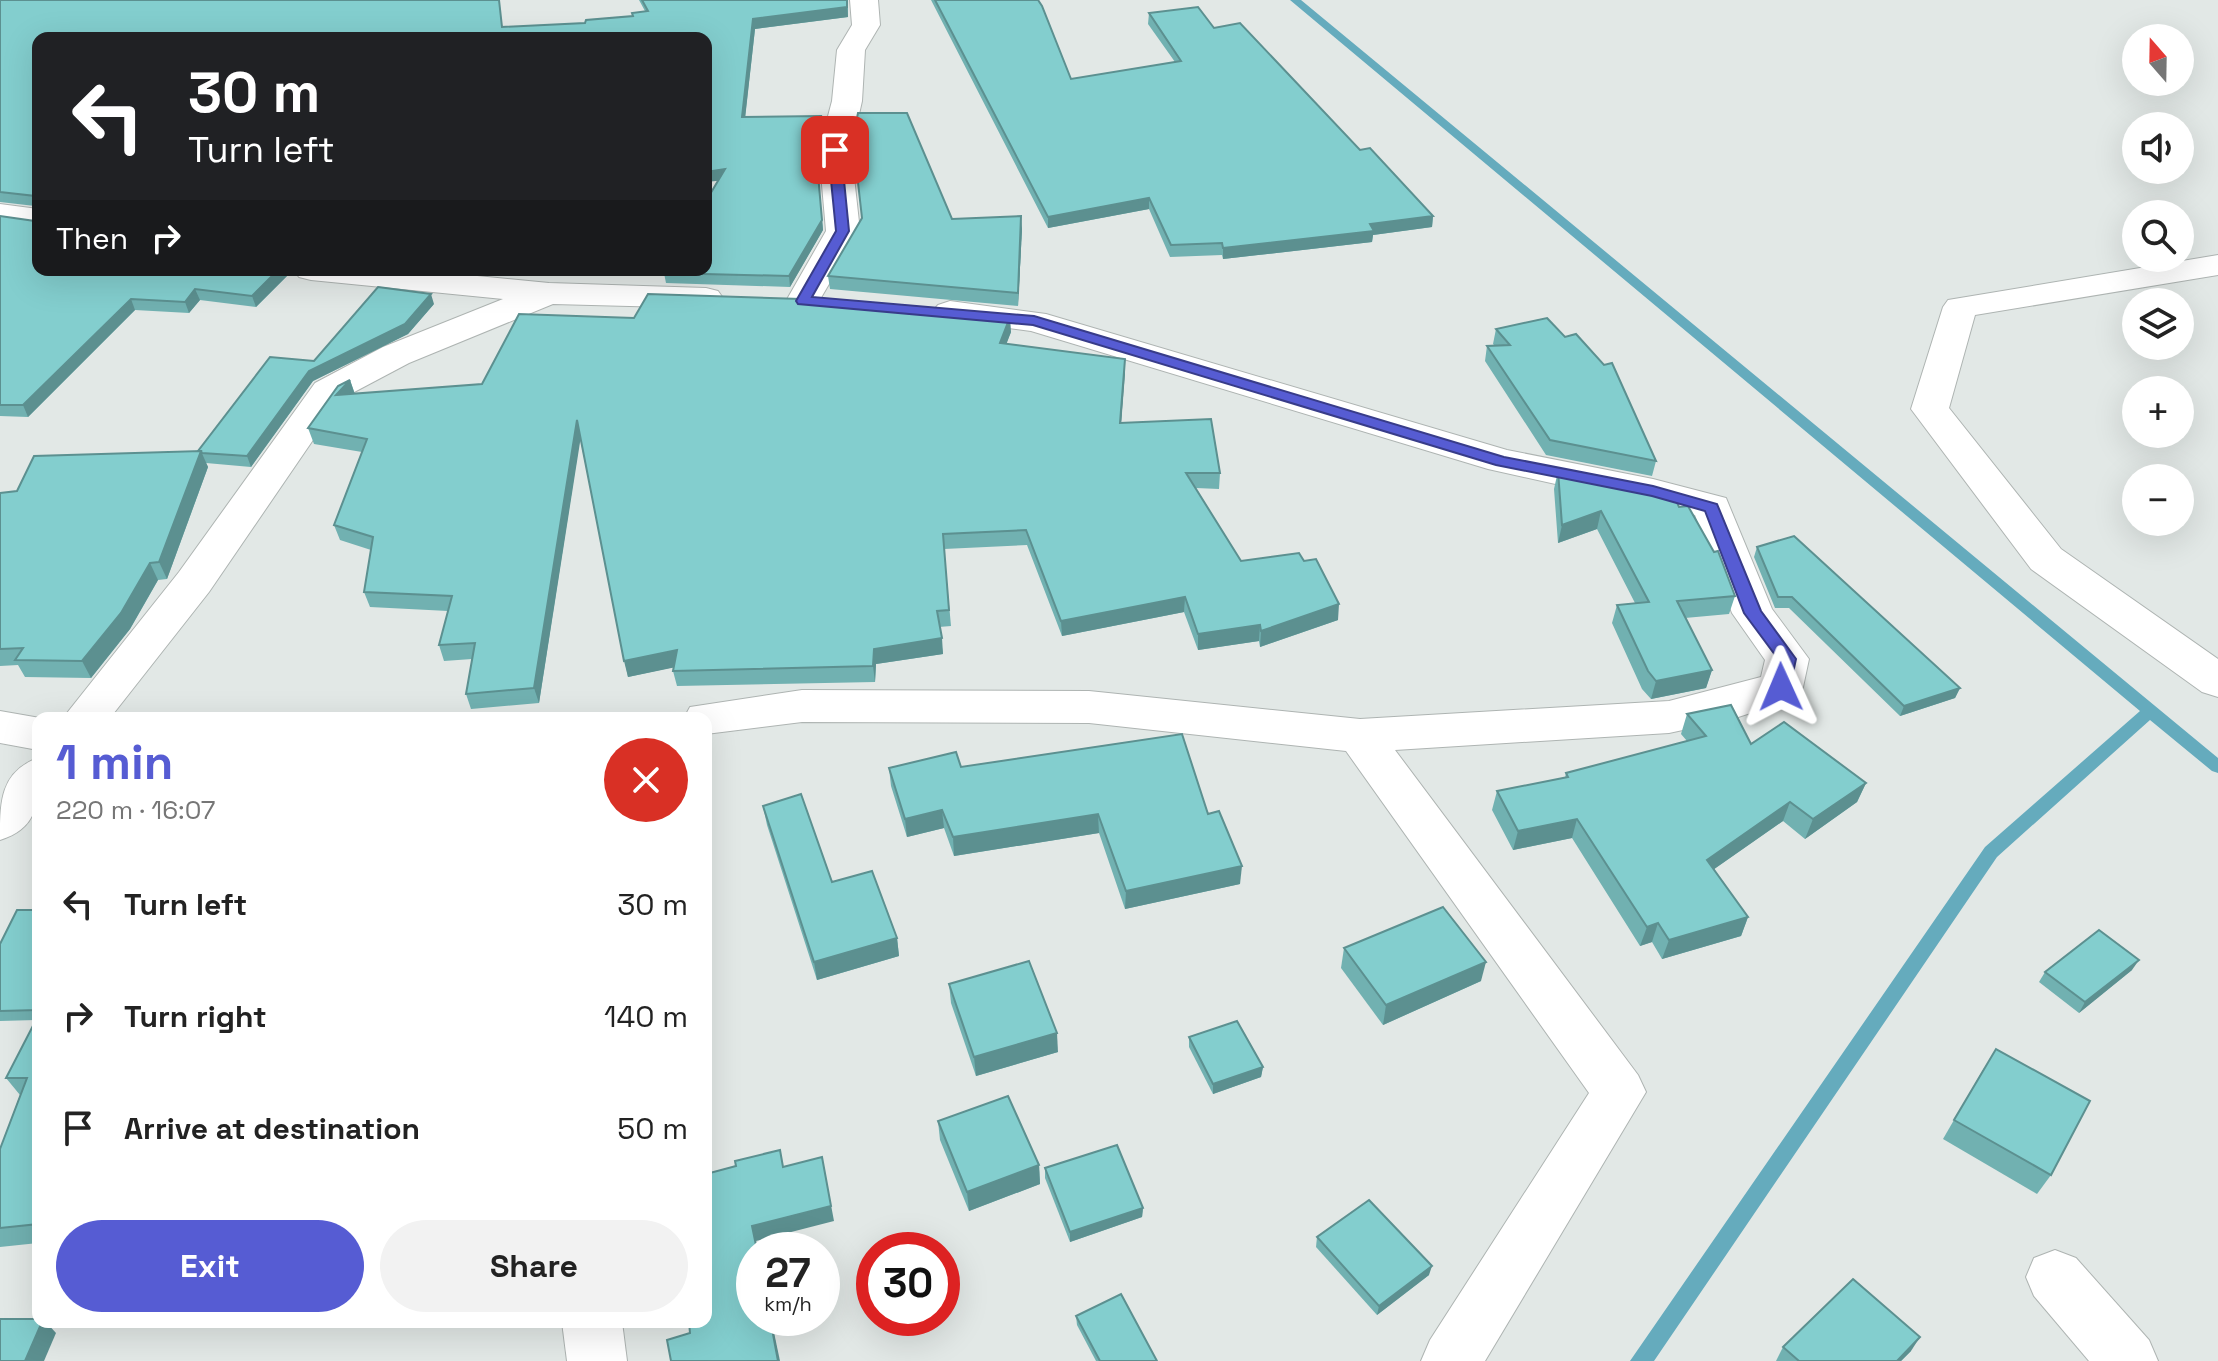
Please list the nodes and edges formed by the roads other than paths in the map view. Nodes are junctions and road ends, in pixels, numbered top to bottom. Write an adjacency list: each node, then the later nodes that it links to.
1 (864, 0): 7 (street)
2 (0, 214): 3 (street)
3 (32, 218)
4 (2218, 265): 10 (street)
5 (373, 276): 6 (street)
6 (549, 293): 7 (street); 11 (street)
7 (771, 300): 8 (street)
8 (850, 304)
9 (913, 309): 15 (street)
10 (2218, 681)
11 (90, 712)
12 (712, 717): 15 (street)
13 (0, 727): 14 (street)
14 (32, 733)
15 (1360, 736): 21 (street)
16 (32, 782): 17 (street)
17 (0, 822)
18 (2055, 1277): 22 (street)
19 (593, 1328): 20 (street)
20 (597, 1361)
21 (1451, 1361)
22 (2128, 1361)

